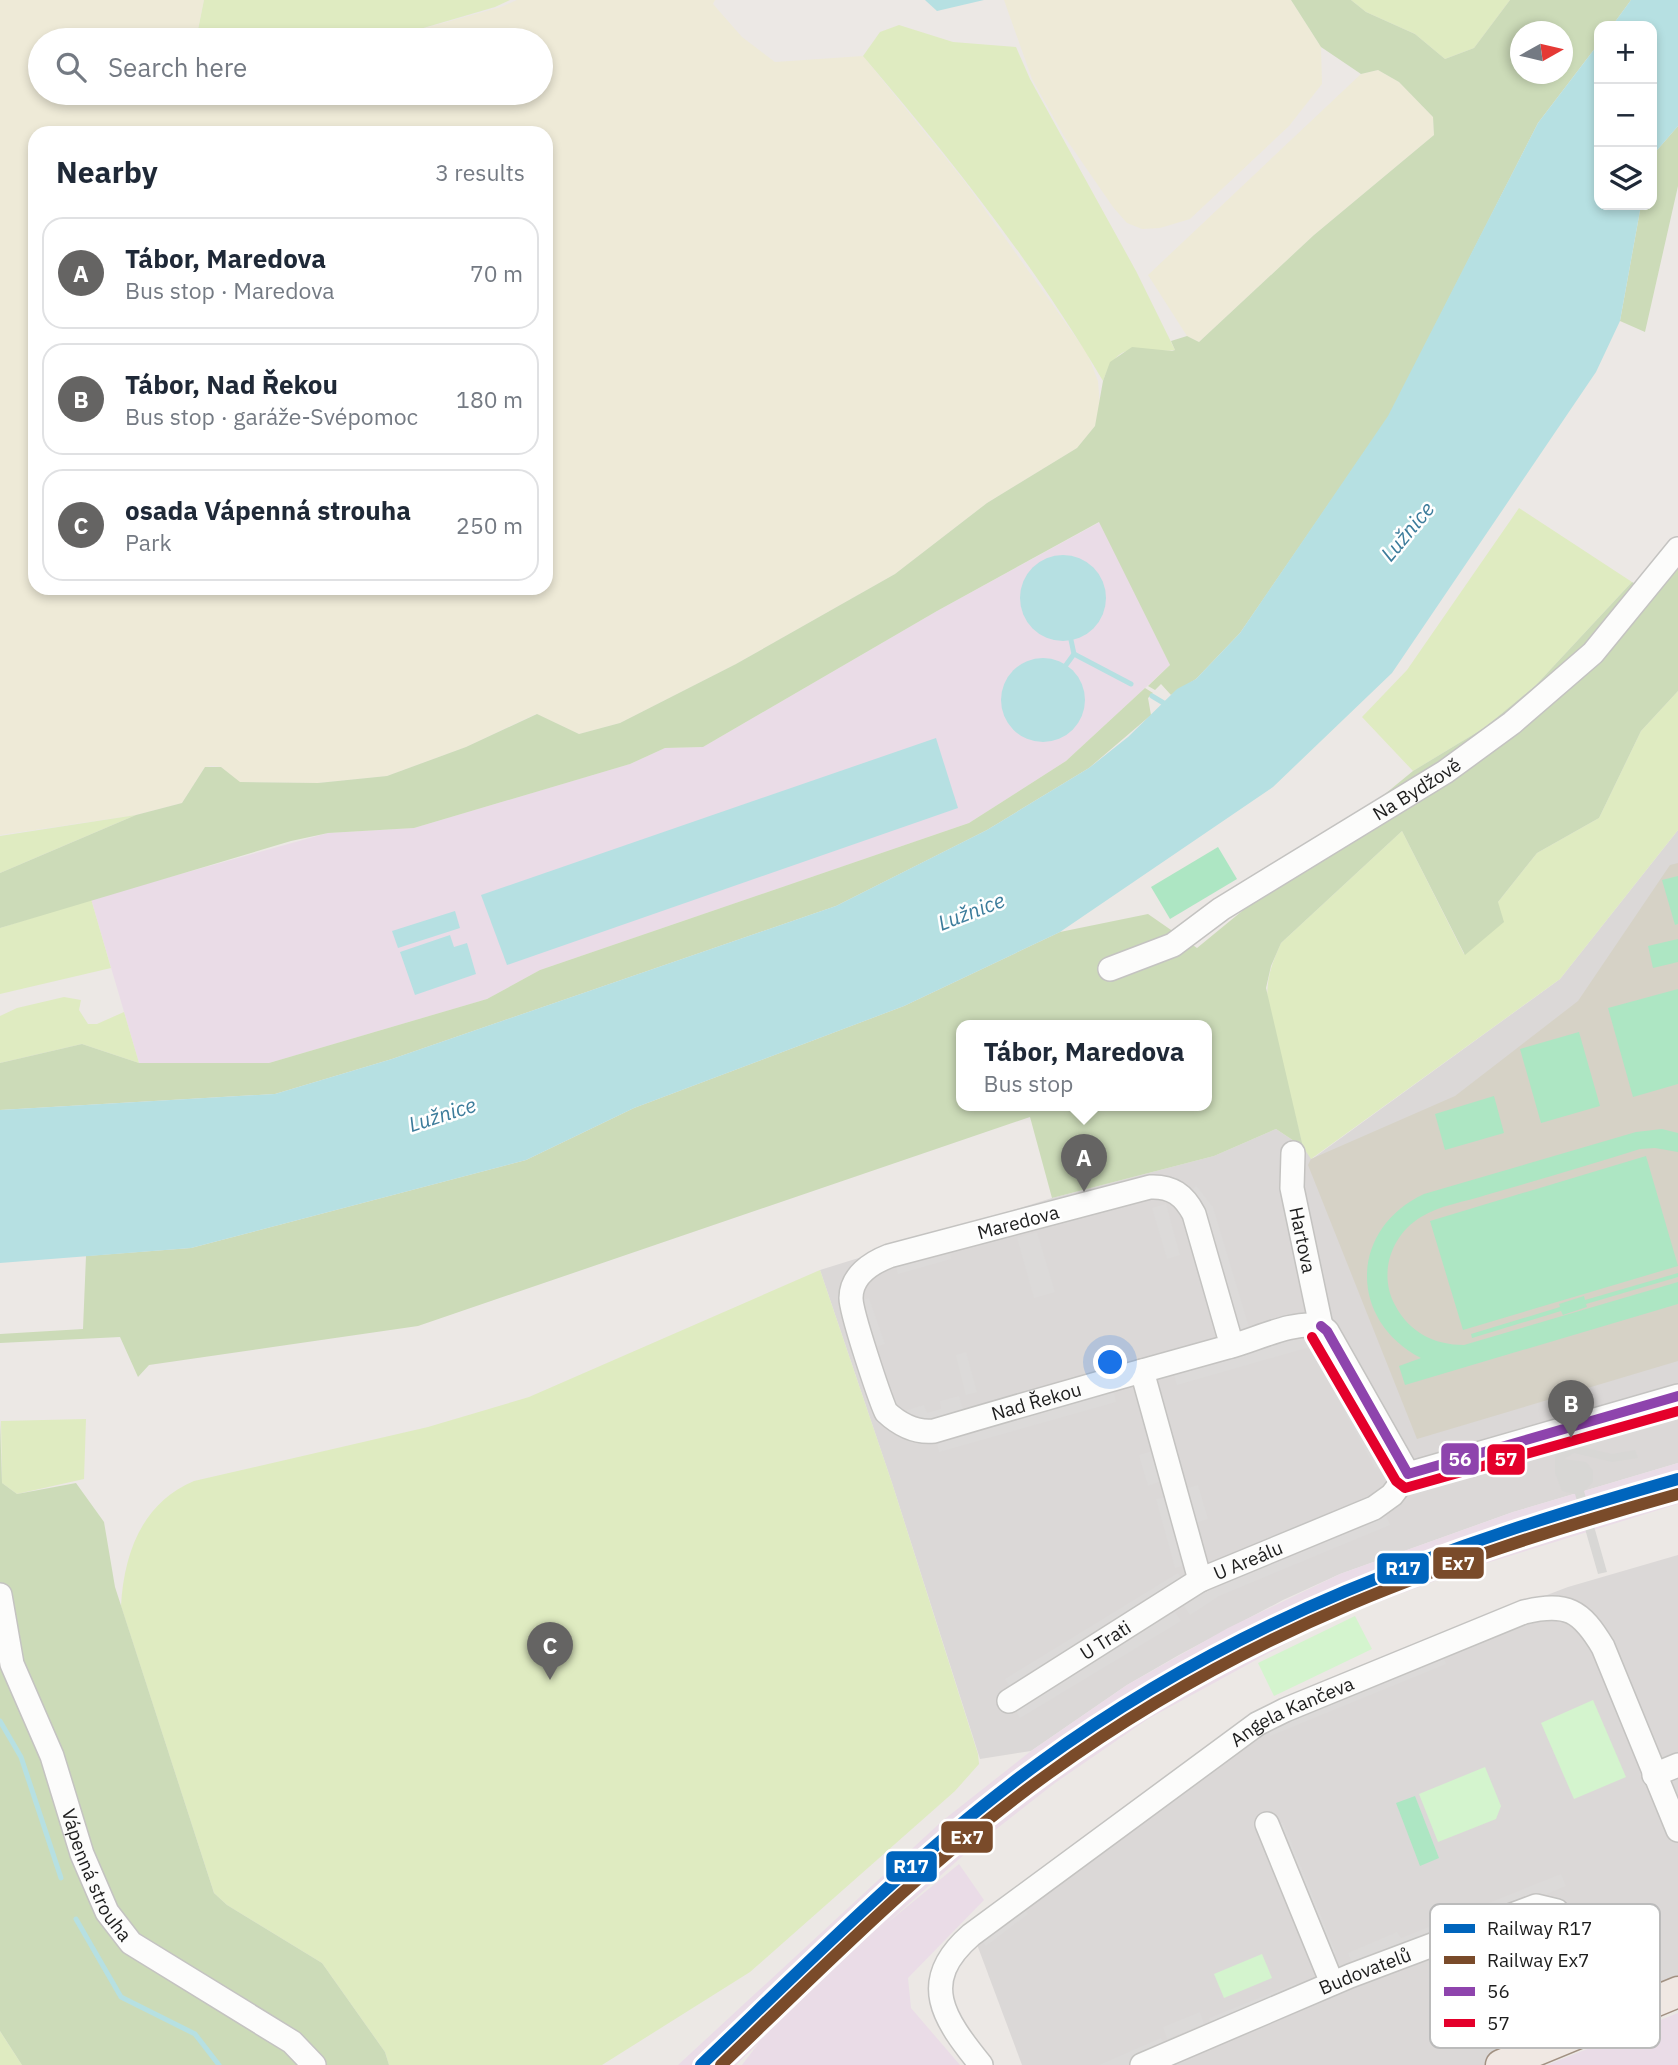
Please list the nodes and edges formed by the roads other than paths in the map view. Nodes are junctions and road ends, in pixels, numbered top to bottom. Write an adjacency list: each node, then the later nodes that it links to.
1 (1678, 549): 2 (street, Na Bydžově)
2 (1110, 970)
3 (1293, 1153): 4 (street, Hartova)
4 (1321, 1326): 5 (street, Nad Řekou); 9 (street)
5 (1232, 1346): 6 (street, Nad Řekou); 8 (street, Maredova)
6 (1142, 1371): 8 (street, Nad Řekou); 10 (street, U Areálu)
7 (1678, 1396): 9 (street)
8 (911, 1429)
9 (1408, 1475): 10 (street, U Areálu)
10 (1200, 1580): 12 (street, U Trati)
11 (0, 1595): 20 (street, Vápenná strouha)
12 (1009, 1701)
13 (1678, 1765): 14 (street)
14 (1654, 1774): 16 (street, Angela Kančeva); 21 (street, Angela Kančeva)
15 (1266, 1824): 18 (street)
16 (1678, 1830)
17 (1430, 1945): 18 (street, Budovatelů)
18 (1332, 1983): 22 (street, Budovatelů)
19 (1541, 2048): 23 (main road)
20 (314, 2065)
21 (981, 2065)
22 (1142, 2065)
23 (1501, 2065)

